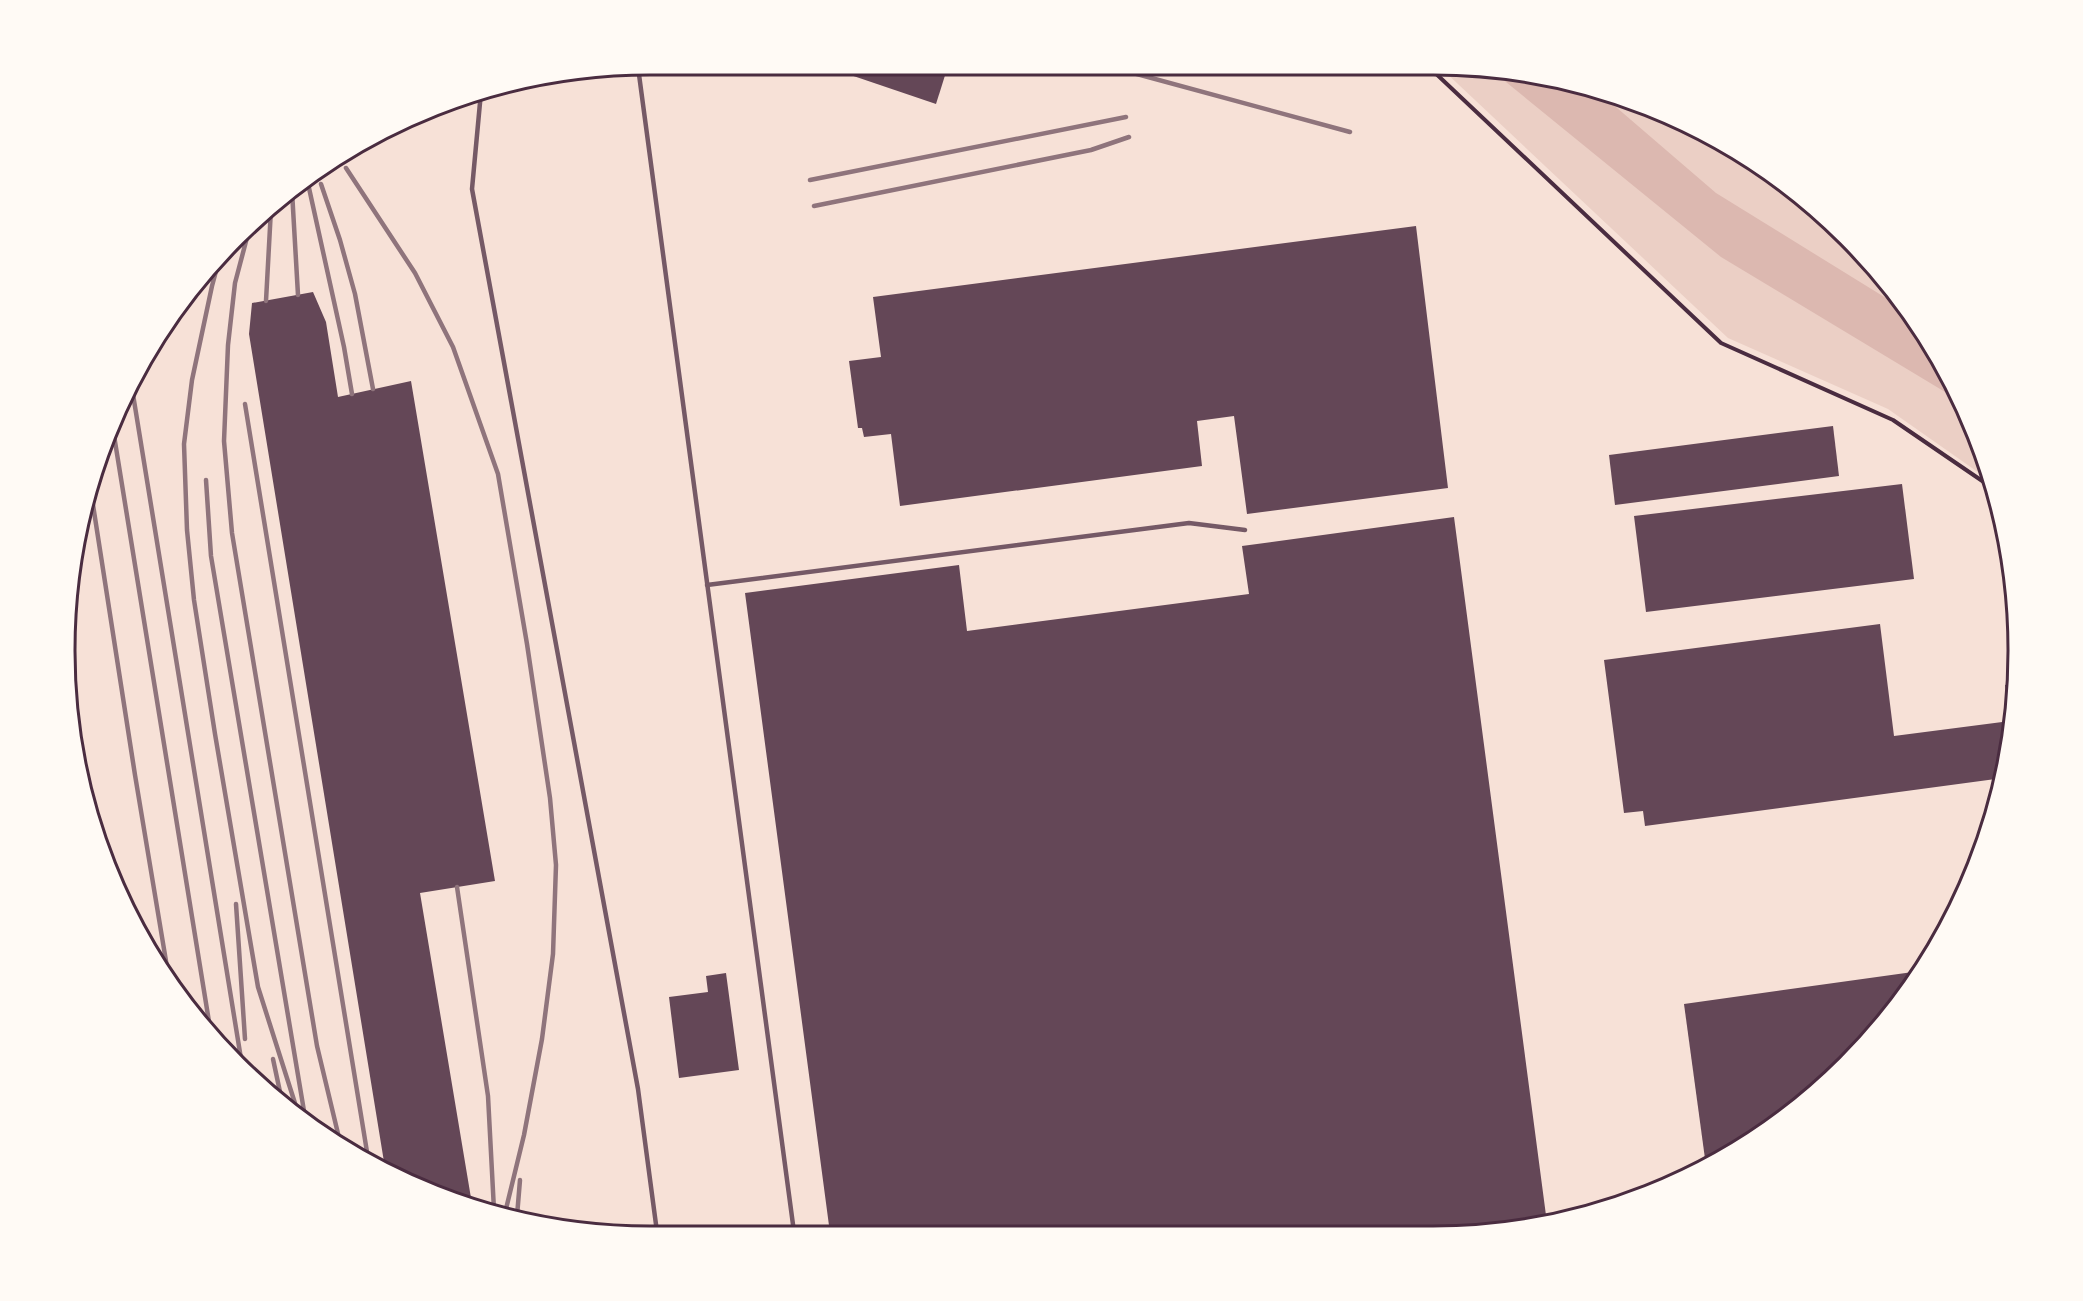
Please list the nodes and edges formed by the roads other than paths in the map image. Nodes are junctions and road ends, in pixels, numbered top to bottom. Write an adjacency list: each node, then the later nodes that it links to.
1 (639, 75): 4 (lane)
2 (480, 102): 5 (lane)
3 (1245, 530): 4 (lane)
4 (707, 585): 6 (lane)
5 (656, 1226)
6 (793, 1226)

